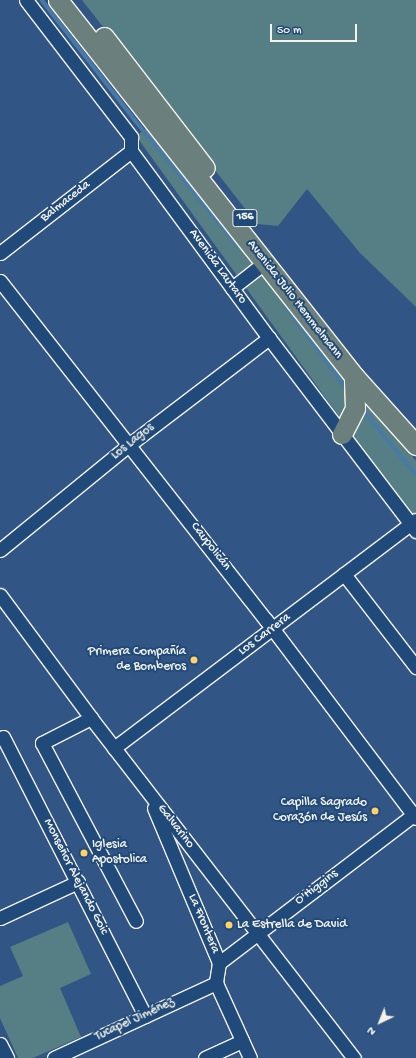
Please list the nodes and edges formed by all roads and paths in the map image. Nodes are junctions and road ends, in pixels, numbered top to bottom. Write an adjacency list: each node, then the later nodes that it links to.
1 (26, 0): 4 (street, Avenida Lautaro)
2 (58, 0): 6 (highway, Avenida Julio Hemmelmann / 156)
3 (74, 0): 12 (highway, Avenida Julio Hemmelmann / 156)
4 (131, 151): 5 (street, Balmaceda); 8 (street, Avenida Lautaro)
5 (0, 253)
6 (264, 263): 8 (street); 10 (highway, Avenida Julio Hemmelmann / 156)
7 (0, 280): 13 (street, Caupolicán)
8 (232, 288): 9 (street, Avenida Lautaro)
9 (268, 338): 11 (street, Avenida Lautaro); 13 (street, Los Lagos)
10 (354, 376): 11 (highway); 14 (highway, Avenida Julio Hemmelmann / 156)
11 (342, 434): 15 (street, Avenida Lautaro)
12 (416, 436)
13 (130, 444): 16 (street, Los Lagos); 19 (street, Caupolicán)
14 (416, 445)
15 (414, 525): 17 (street, Los Carrera)
16 (0, 550)
17 (344, 574): 19 (street, Los Carrera); 20 (street)
18 (0, 595): 21 (street, Galvarino)
19 (273, 629): 23 (street, Los Carrera); 25 (street, Caupolicán)
20 (416, 667)
21 (91, 718): 23 (street, Galvarino); 28 (street)
22 (3, 738): 26 (street, Monseñor Alejando Goic)
23 (114, 748): 24 (street, Galvarino)
24 (147, 791): 29 (street, Galvarino); 30 (street, La Frontera)
25 (415, 815): 29 (street, O'Higgins)
26 (78, 882): 27 (street); 32 (street, Monseñor Alejando Goic)
27 (0, 918)
28 (136, 921)
29 (258, 933): 30 (street, O'Higgins); 39 (street, Galvarino)
30 (219, 963): 31 (street, La Frontera)
31 (216, 982): 32 (street, Tucapel Jiménez); 33 (street)
32 (145, 1016): 36 (street, Tucapel Jiménez)
33 (242, 1041): 37 (street); 38 (street)
34 (0, 1045): 35 (street)
35 (7, 1058)
36 (54, 1058)
37 (205, 1058)
38 (250, 1058)
39 (354, 1058)

